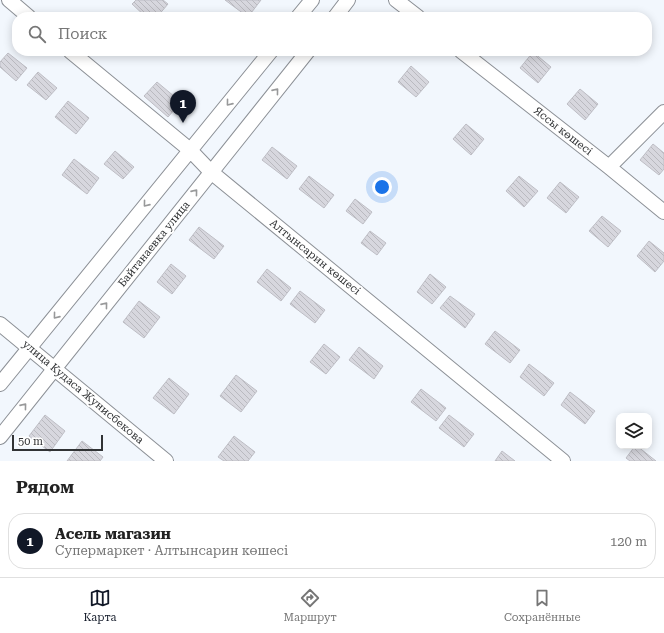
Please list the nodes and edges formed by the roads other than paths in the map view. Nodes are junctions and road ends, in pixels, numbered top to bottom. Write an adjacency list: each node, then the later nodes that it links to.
1 (9, 0): 5 (street)
2 (312, 0): 6 (street)
3 (348, 0): 7 (street)
4 (396, 0): 8 (street)
5 (23, 12)
6 (302, 12)
7 (339, 12)
8 (412, 12)
9 (76, 56): 14 (street, Алтынсарин көшесі)
10 (267, 56): 14 (street, one-way to 14)
11 (304, 56): 16 (street, Байтанаевка улица, one-way to 11)
12 (467, 56): 15 (street, Яссы көшесі)
13 (664, 112): 15 (street)
14 (190, 150): 16 (street, Алтынсарин көшесі); 19 (street, one-way to 19)
15 (609, 167): 17 (street, Яссы көшесі)
16 (212, 172): 20 (street, Байтанаевка улица, one-way to 16); 24 (street, Алтынсарин көшесі)
17 (664, 212)
18 (0, 324): 19 (street, улица Кудаса Жунисбекова)
19 (29, 348): 20 (street, улица Кудаса Жунисбекова); 21 (street)
20 (54, 369): 22 (street, Байтанаевка улица, one-way to 20); 23 (street, улица Кудаса Жунисбекова)
21 (0, 384)
22 (0, 437)
23 (166, 461)
24 (563, 461)

